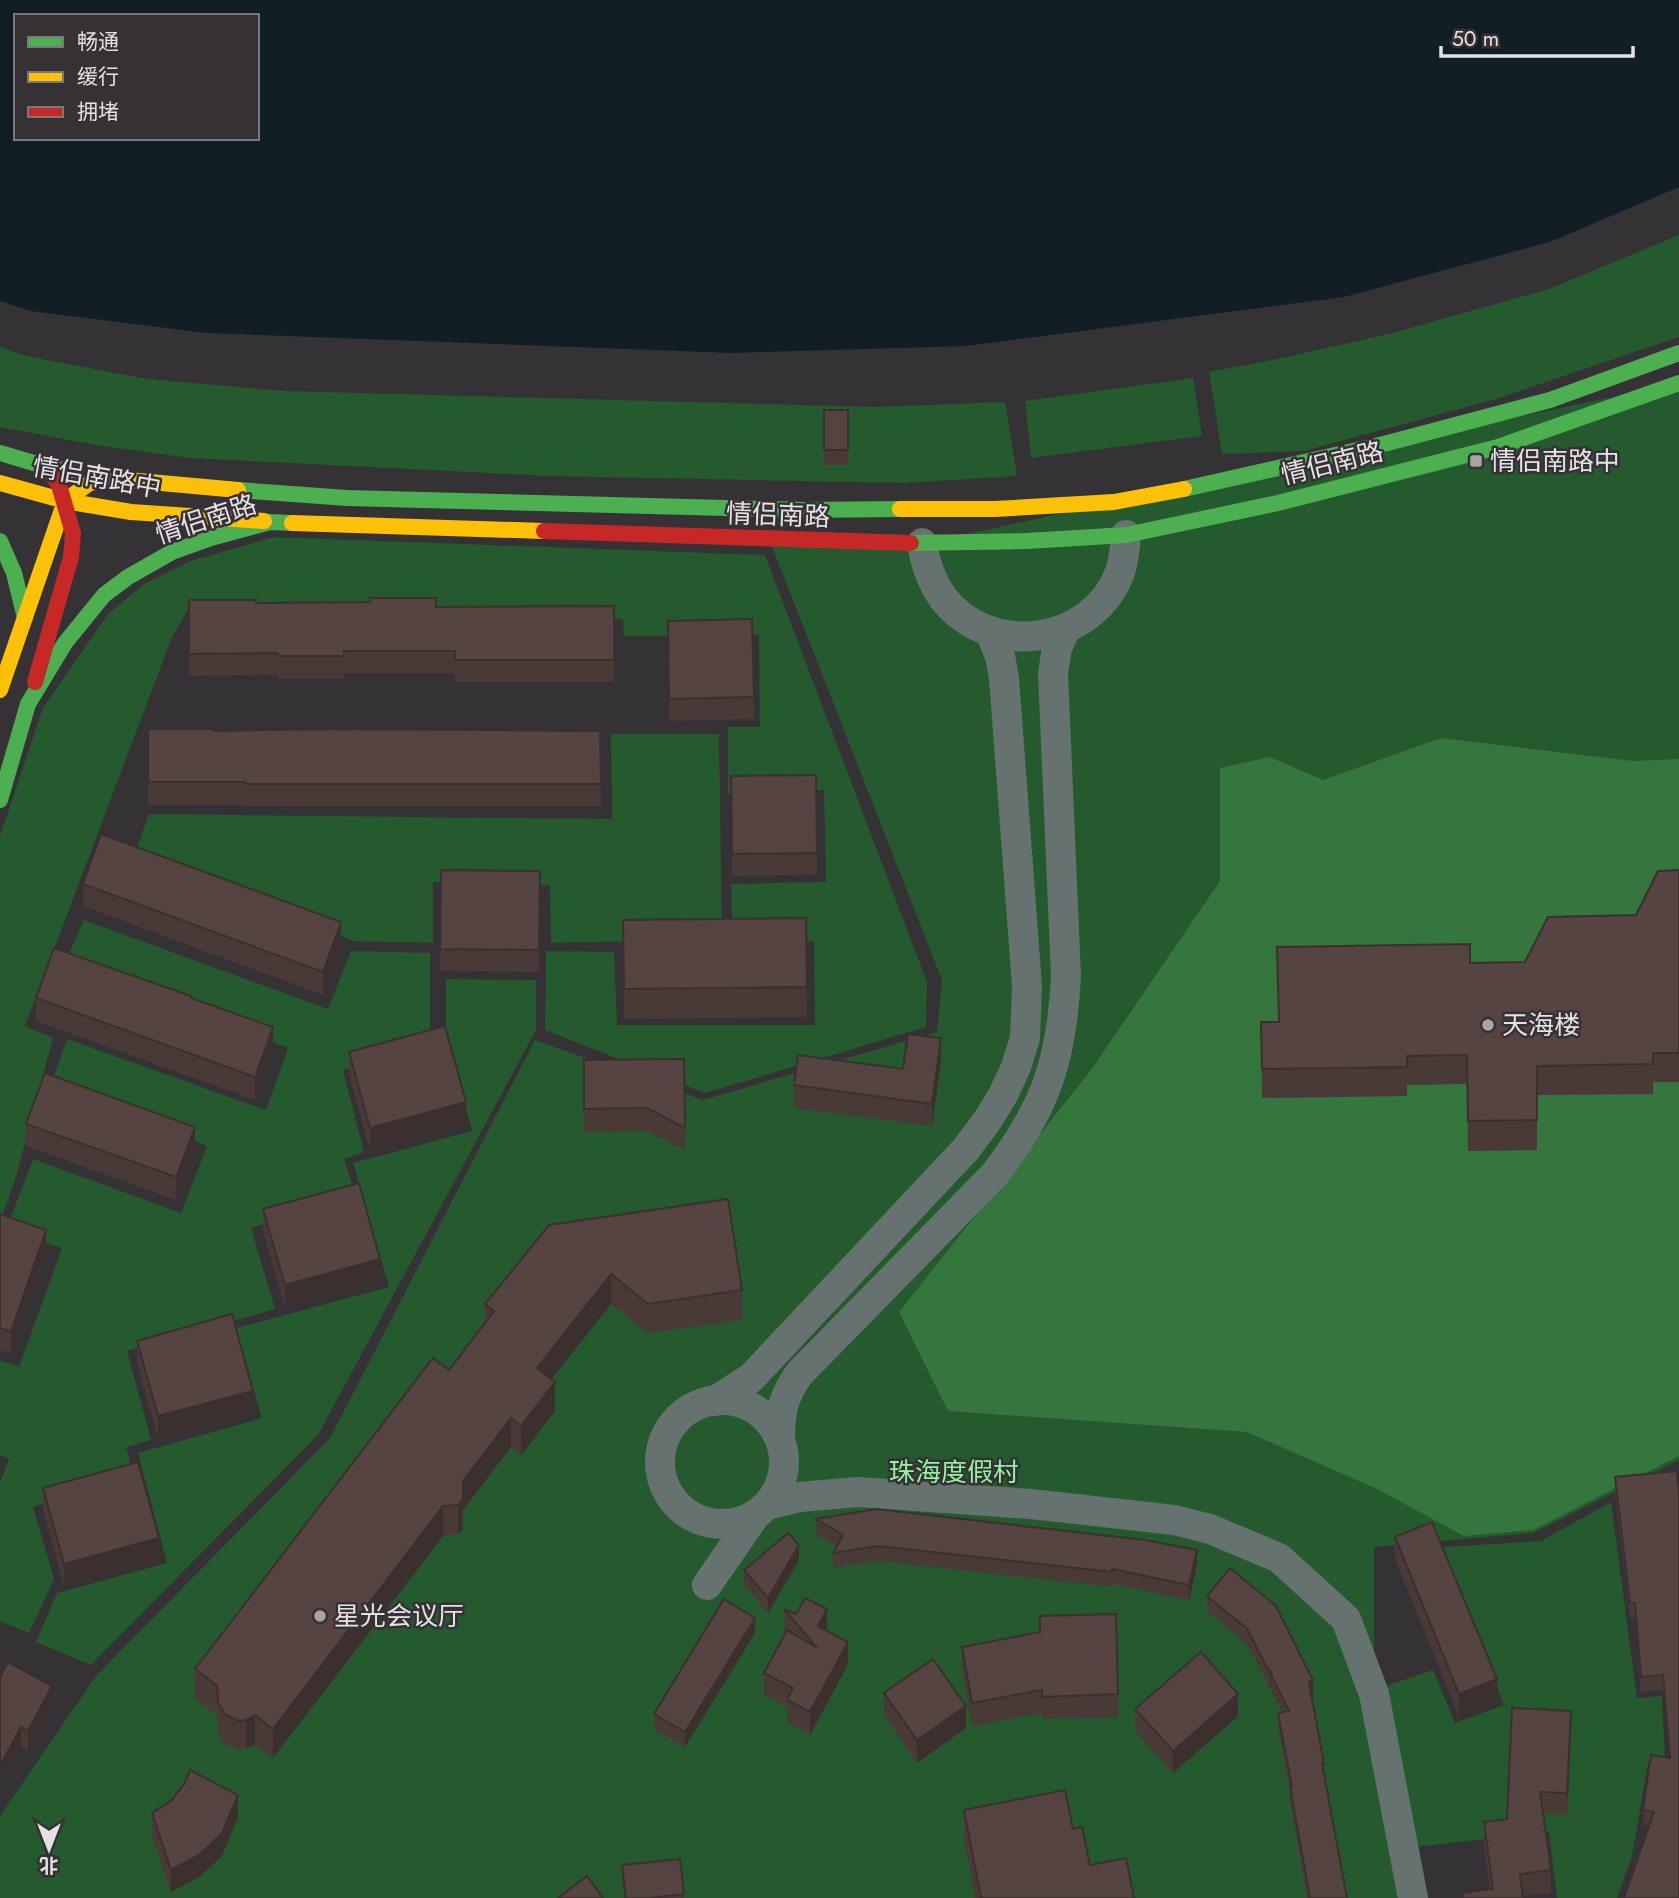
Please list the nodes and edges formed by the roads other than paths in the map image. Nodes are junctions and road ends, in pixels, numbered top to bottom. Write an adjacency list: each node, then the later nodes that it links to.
1 (1679, 353): 5 (main road, 情侣南路)
2 (1679, 383): 9 (main road, 情侣南路)
3 (0, 453): 4 (main road, 情侣南路中)
4 (47, 467): 5 (main road, 情侣南路中); 7 (main road)
5 (106, 478): 7 (main road)
6 (0, 483): 7 (main road, 情侣南路中)
7 (65, 501): 8 (main road, 情侣南路中); 12 (main road); 16 (main road)
8 (270, 522): 11 (main road, 情侣南路); 16 (main road, 情侣南路)
9 (1126, 535): 11 (main road, 情侣南路); 13 (street)
10 (0, 541): 12 (main road)
11 (922, 543): 14 (street)
12 (25, 618): 15 (main road)
13 (1066, 628): 14 (street); 19 (street)
14 (990, 632): 18 (street)
15 (0, 690)
16 (29, 705): 17 (main road, 情侣南路)
17 (0, 800)
18 (715, 1401): 19 (street); 22 (street)
19 (782, 1446): 20 (street); 21 (street)
20 (858, 1492): 21 (street); 23 (street)
21 (762, 1509): 22 (street); 22 (street)
22 (698, 1519)
23 (1413, 1898)

